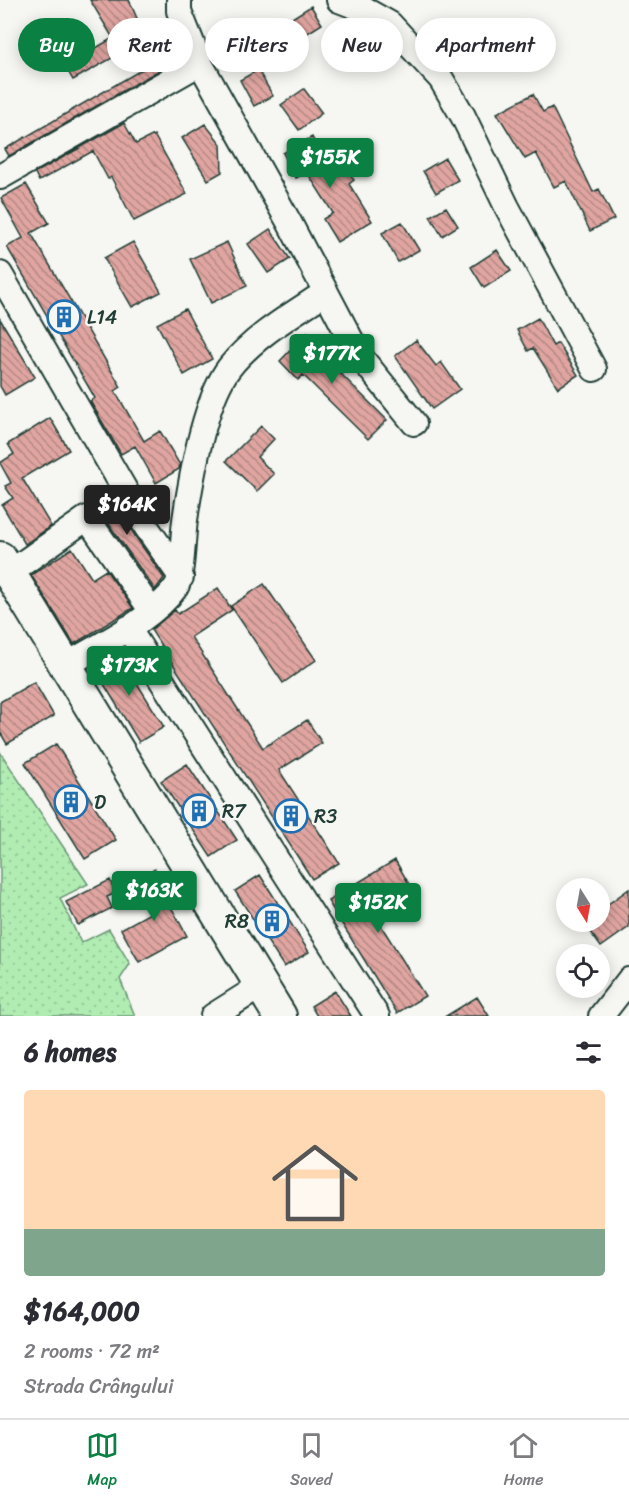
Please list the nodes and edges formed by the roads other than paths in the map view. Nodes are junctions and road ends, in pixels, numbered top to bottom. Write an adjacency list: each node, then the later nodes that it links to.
1 (179, 0): 3 (street)
2 (339, 0): 7 (street)
3 (200, 63): 4 (street); 6 (street)
4 (0, 177)
5 (0, 274): 10 (street)
6 (326, 292): 8 (street); 10 (street)
7 (594, 369)
8 (414, 423)
9 (4, 566): 11 (street); 13 (main road)
10 (181, 577): 11 (street)
11 (151, 610): 12 (street)
12 (128, 628): 13 (street); 18 (street)
13 (65, 666): 15 (main road)
14 (629, 980): 19 (street)
15 (262, 986): 16 (street); 17 (main road)
16 (213, 1016)
17 (280, 1016)
18 (377, 1016)
19 (601, 1016)

